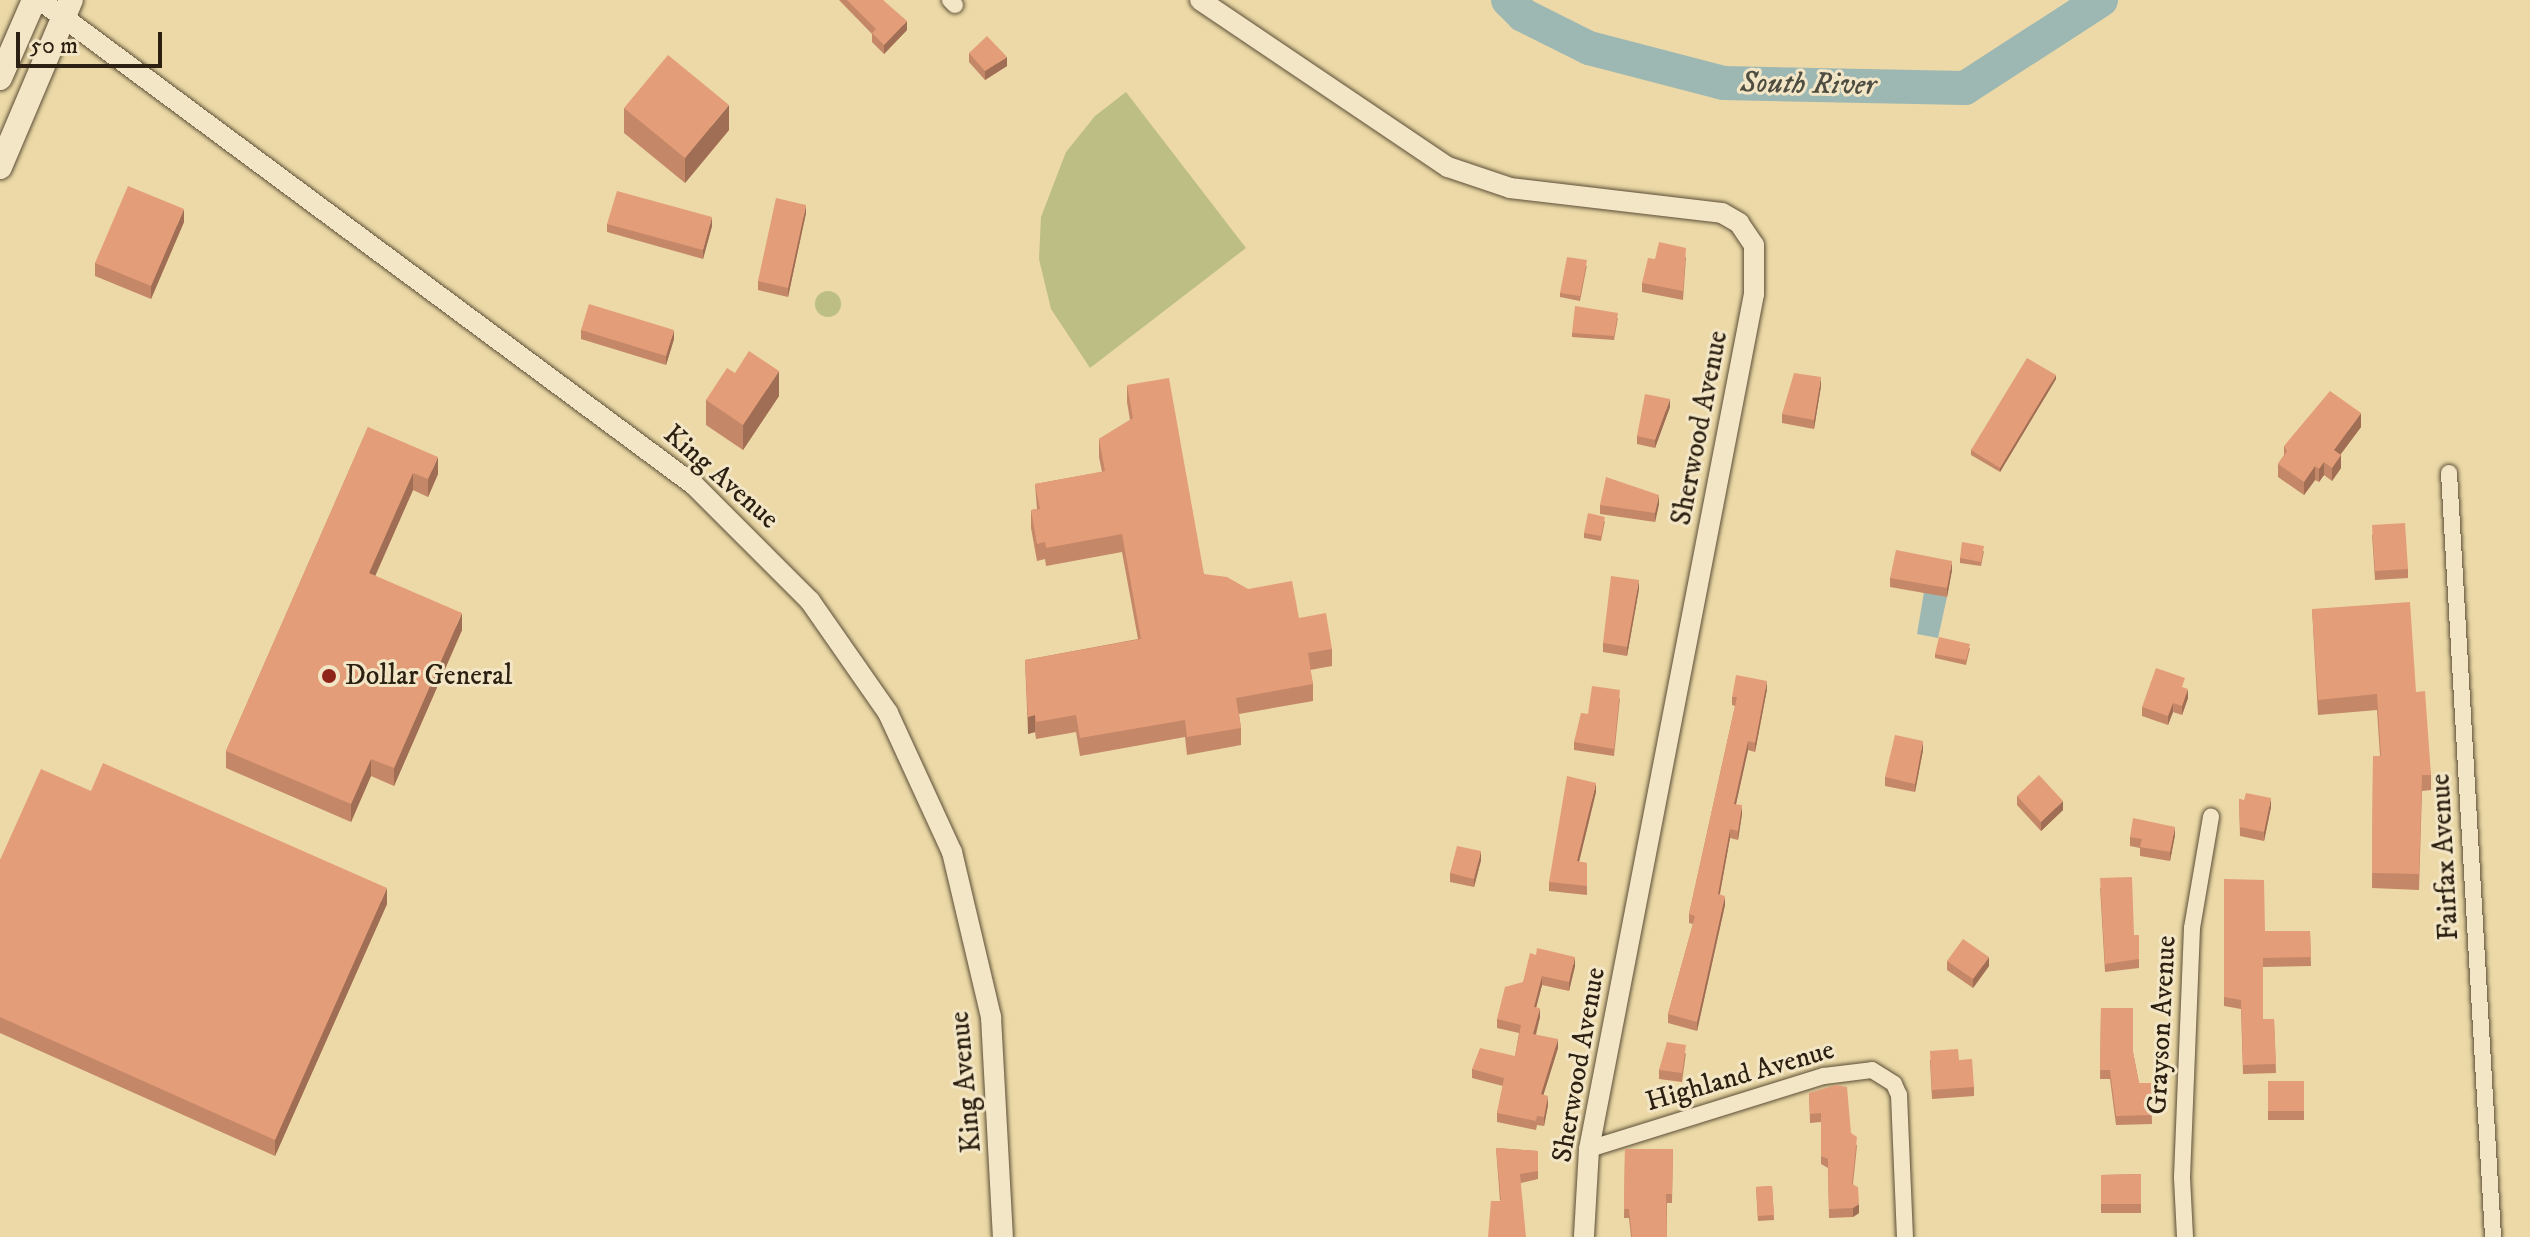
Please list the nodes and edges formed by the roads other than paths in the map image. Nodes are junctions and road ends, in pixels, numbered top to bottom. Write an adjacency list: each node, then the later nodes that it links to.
1 (34, 0): 5 (main road)
2 (40, 0): 4 (street, King Avenue)
3 (1200, 0): 9 (street, Sherwood Avenue)
4 (67, 8): 6 (main road); 10 (street, King Avenue)
5 (0, 78)
6 (0, 167)
7 (2449, 473): 14 (street, Fairfax Avenue)
8 (2211, 817): 13 (street, Grayson Avenue)
9 (1589, 1149): 11 (street, Sherwood Avenue); 12 (street, Highland Avenue)
10 (1003, 1237)
11 (1584, 1237)
12 (1905, 1237)
13 (2185, 1237)
14 (2493, 1237)

